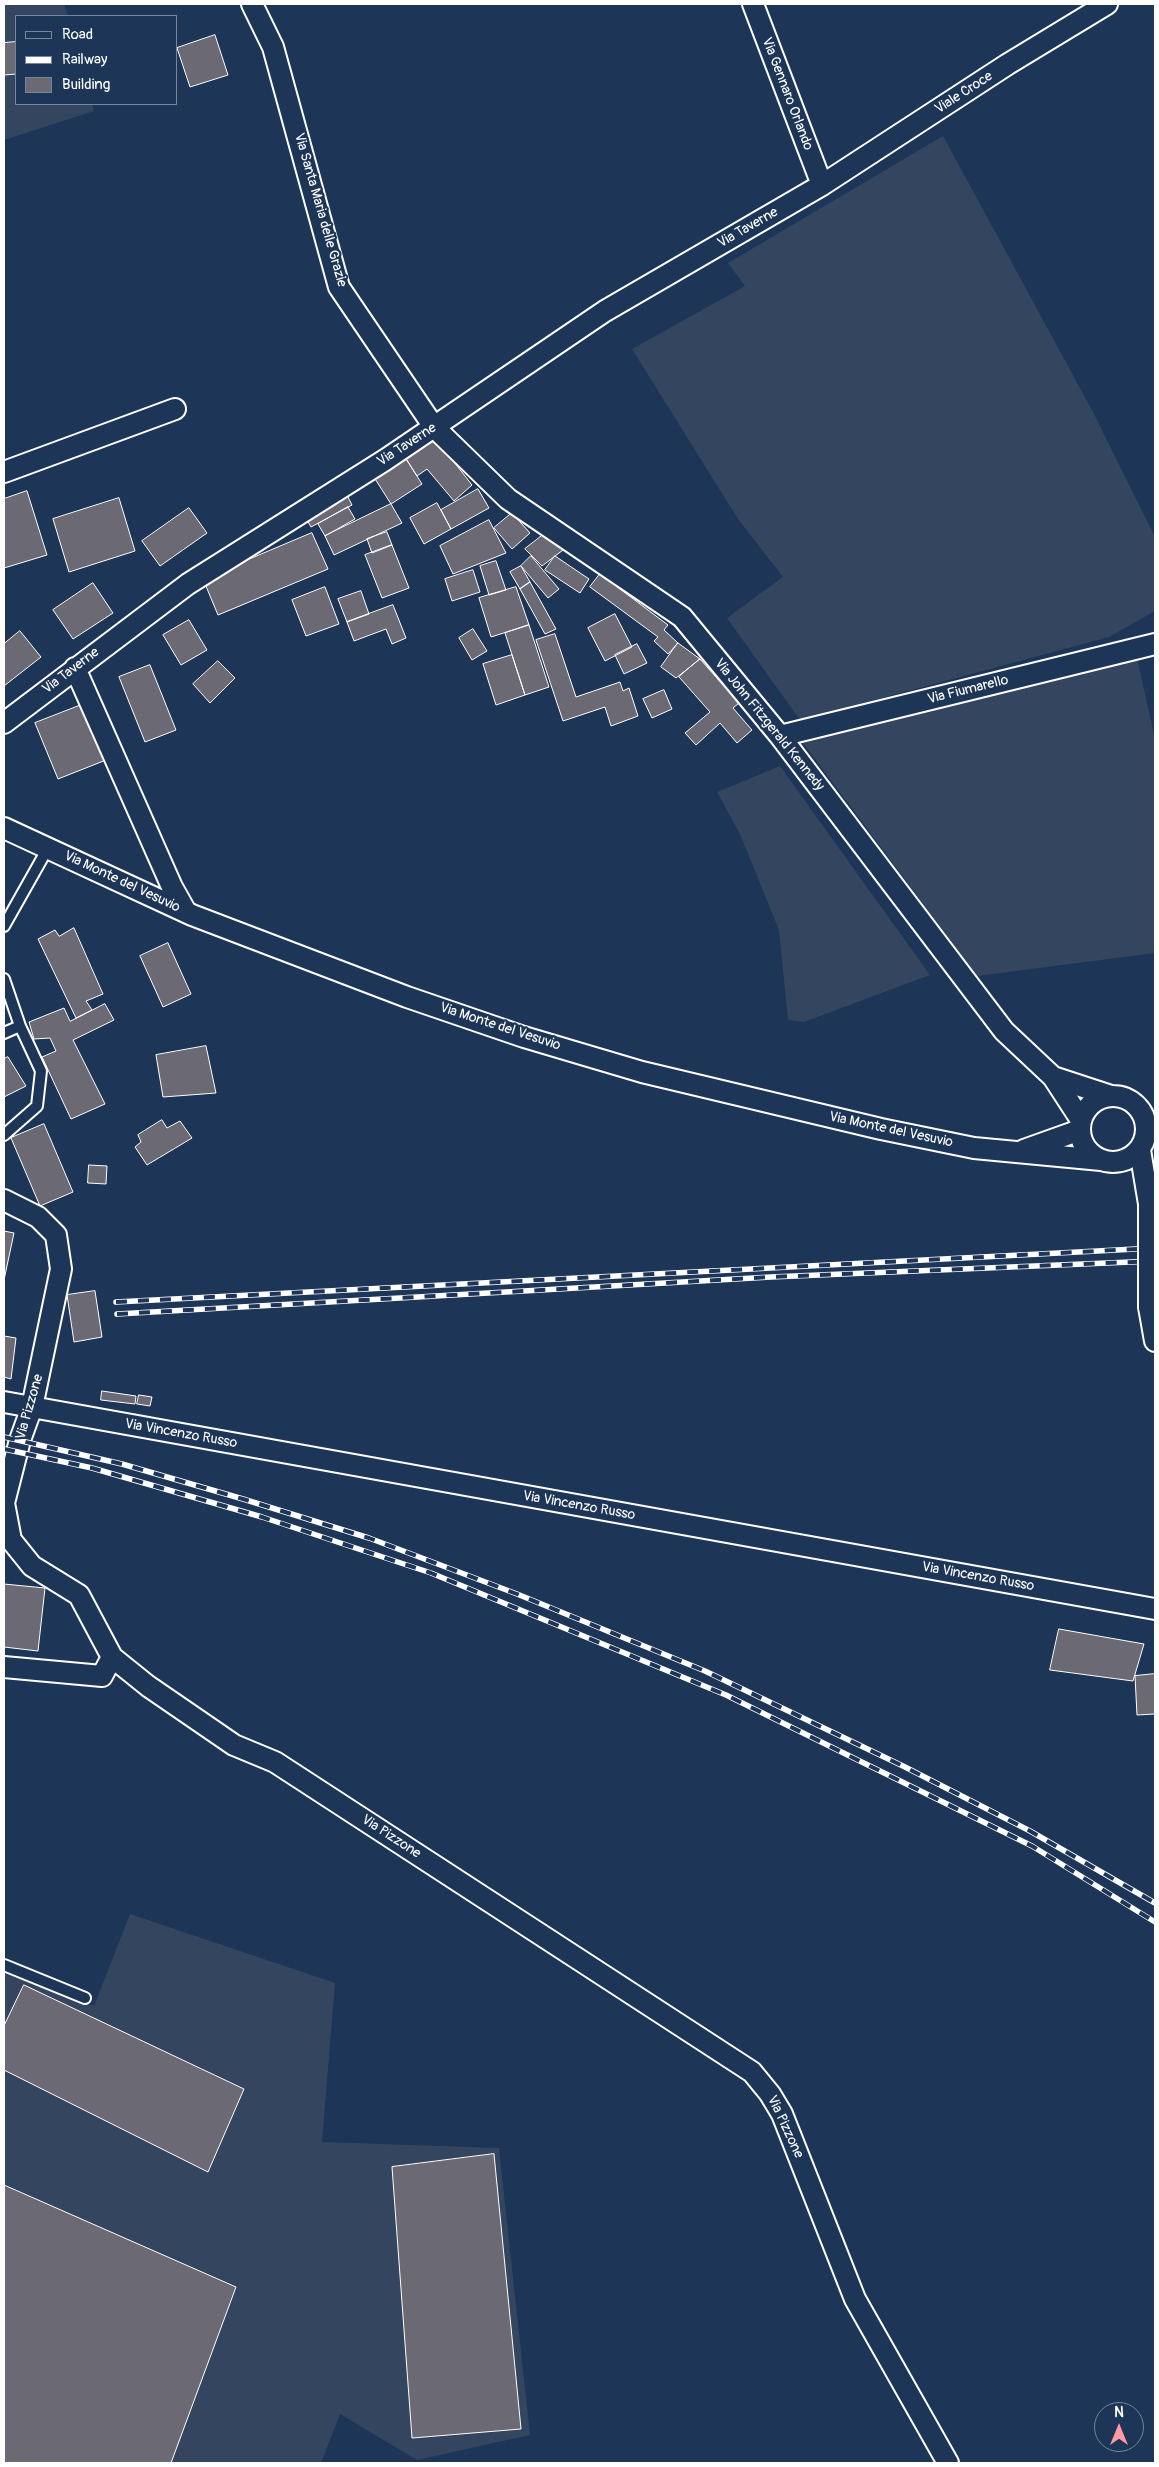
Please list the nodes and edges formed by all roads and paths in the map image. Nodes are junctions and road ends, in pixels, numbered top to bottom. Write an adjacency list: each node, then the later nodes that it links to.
1 (252, 4): 6 (street, Via Santa Maria delle Grazie)
2 (752, 4): 4 (street, Via Gennaro Orlando)
3 (1107, 4): 4 (street, Viale Croce)
4 (822, 185): 6 (street, Via Taverne)
5 (175, 409): 7 (street)
6 (434, 427): 9 (street, Via Taverne); 11 (street, Via John Fitzgerald Kennedy)
7 (4, 472)
8 (1155, 644): 11 (street, Via Fiumarello)
9 (75, 668): 10 (street, Via Taverne); 14 (street)
10 (4, 722)
11 (780, 736): 19 (street, Via John Fitzgerald Kennedy)
12 (4, 828): 13 (street, Via Monte del Vesuvio)
13 (48, 848): 14 (street, Via Monte del Vesuvio); 15 (lane)
14 (186, 912): 25 (street, Via Monte del Vesuvio)
15 (4, 926)
16 (4, 979): 17 (lane)
17 (20, 1026): 18 (lane); 23 (lane)
18 (4, 1033)
19 (1053, 1077): 20 (street, Via John Fitzgerald Kennedy); 22 (street, Via John Fitzgerald Kennedy)
20 (1111, 1096): 21 (street); 22 (street)
21 (1148, 1113): 24 (street)
22 (1080, 1125): 25 (street, Via Monte del Vesuvio); 26 (street)
23 (4, 1135)
24 (1147, 1142): 26 (street, Via Monte del Vesuvio); 27 (street)
25 (1020, 1152): 26 (street, Via Monte del Vesuvio)
26 (1106, 1161): 27 (street)
27 (1148, 1196): 29 (street, bridge)
28 (4, 1200): 31 (street, Via Pizzone)
29 (1155, 1341)
30 (4, 1402): 31 (street, Via Vincenzo Russo)
31 (32, 1408): 32 (street, Via Vincenzo Russo); 33 (street, Via Pizzone)
32 (1155, 1609)
33 (112, 1657): 34 (street); 37 (street, Via Pizzone)
34 (4, 1667)
35 (4, 1965): 36 (lane)
36 (86, 1998)
37 (948, 2463)

